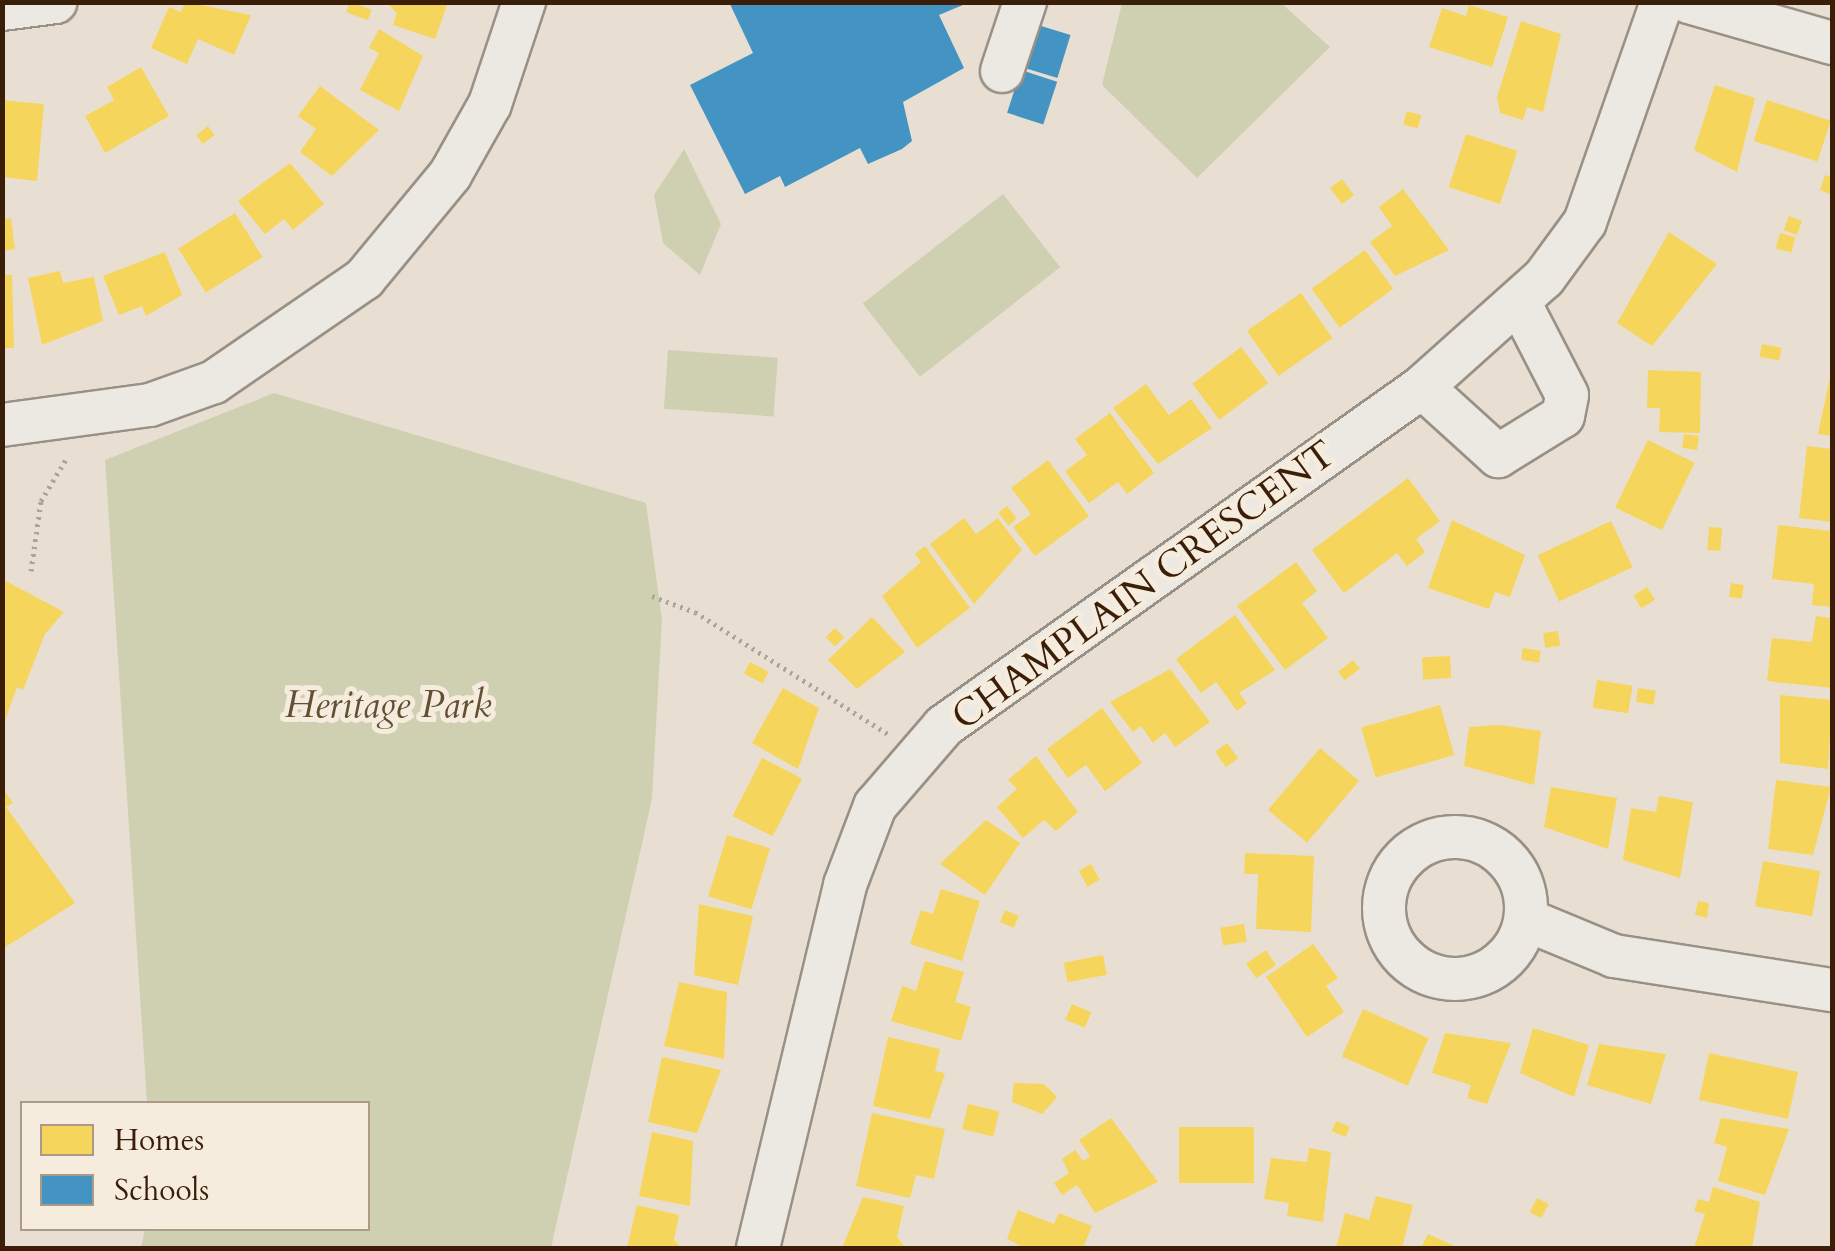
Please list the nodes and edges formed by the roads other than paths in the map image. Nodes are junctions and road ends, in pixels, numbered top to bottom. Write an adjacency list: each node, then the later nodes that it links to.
1 (56, 2): 6 (street)
2 (524, 2): 11 (street)
3 (1025, 2): 8 (street)
4 (1662, 2): 9 (street, CHAMPLAIN CRESCENT)
5 (1689, 2): 7 (street)
6 (2, 9)
7 (1832, 42)
8 (1002, 71)
9 (1519, 302): 10 (street, CHAMPLAIN CRESCENT); 10 (street)
10 (1422, 387): 14 (street, CHAMPLAIN CRESCENT)
11 (2, 425)
12 (1527, 920): 13 (street)
13 (1832, 990)
14 (758, 1248)

